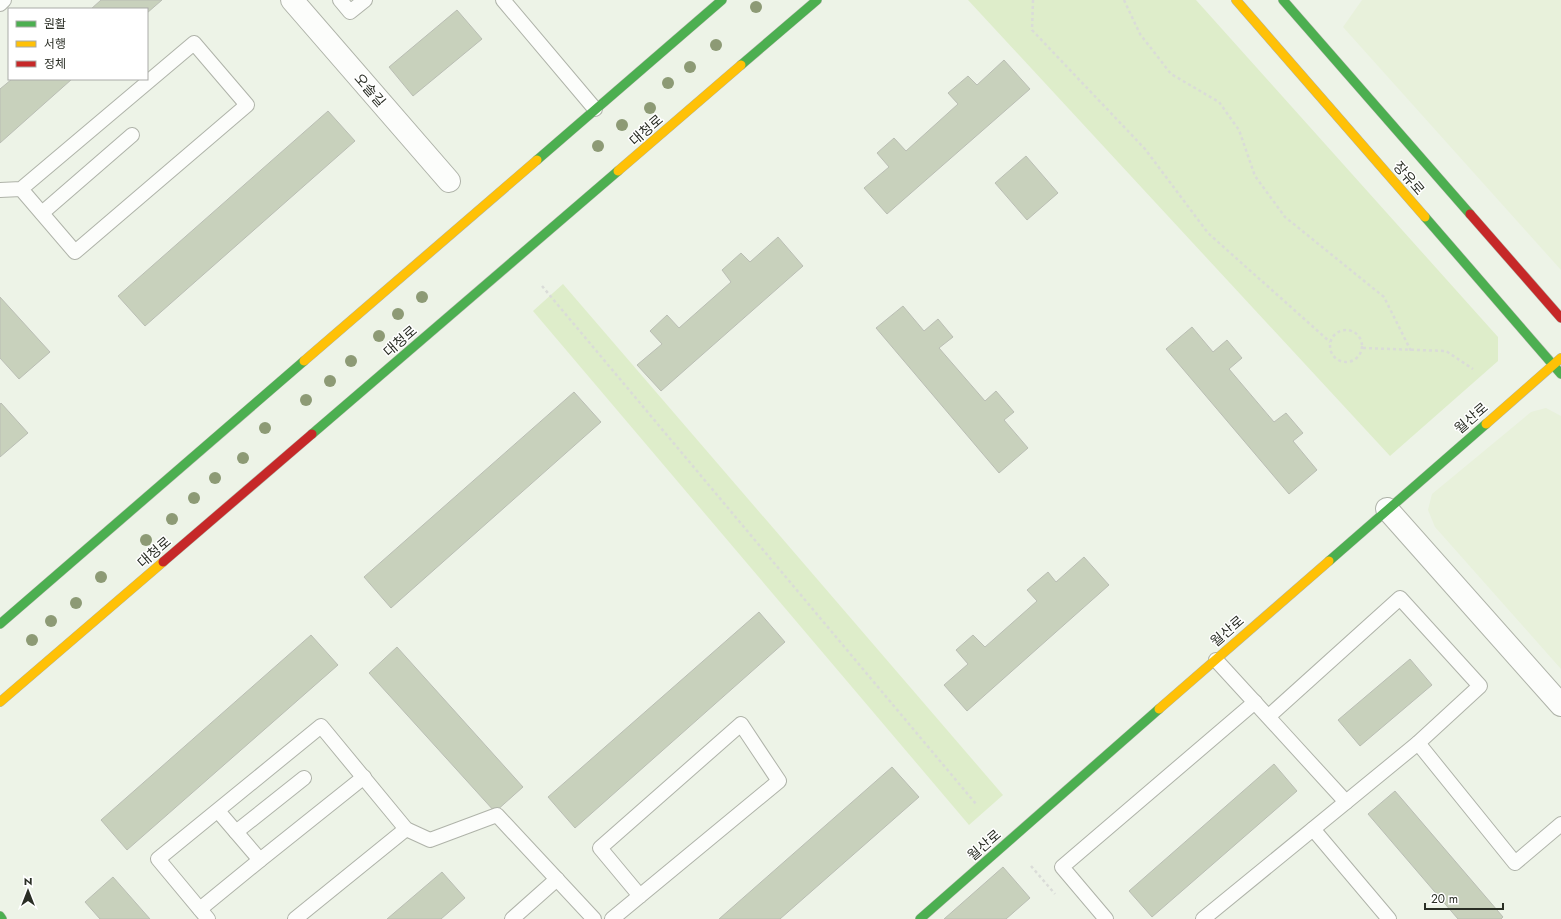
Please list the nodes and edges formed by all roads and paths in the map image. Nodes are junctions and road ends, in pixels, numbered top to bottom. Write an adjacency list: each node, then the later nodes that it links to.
1 (4, 0): 12 (lane)
2 (292, 0): 15 (street, 오솔길)
3 (340, 0): 4 (lane)
4 (365, 0)
5 (503, 0): 13 (lane)
6 (722, 0): 13 (main road)
7 (817, 0): 31 (main road, 대청로)
8 (1033, 0): 21 (path)
9 (1124, 0): 23 (path)
10 (1236, 0): 25 (main road, 장유로)
11 (1286, 1): 20 (main road, 장유로)
12 (0, 4)
13 (595, 109): 29 (main road)
14 (132, 135): 18 (lane)
15 (449, 180)
16 (21, 189): 17 (lane); 18 (lane); 18 (lane)
17 (0, 190)
18 (42, 213)
19 (542, 286): 39 (path)
20 (1561, 318)
21 (1330, 342): 22 (path); 22 (path)
22 (1363, 348): 23 (path)
23 (1411, 351): 26 (path)
24 (1561, 358): 25 (main road, 월산로)
25 (1553, 365): 27 (main road, 장유로); 28 (main road, 월산로)
26 (1473, 369)
27 (1561, 374)
28 (1387, 510): 30 (main road, 월산로); 33 (street)
29 (0, 624)
30 (1216, 660): 32 (lane); 55 (main road, 월산로)
31 (0, 702)
32 (1255, 702): 34 (lane); 56 (lane)
33 (1561, 705)
34 (1269, 716): 35 (lane); 38 (lane)
35 (1418, 743): 38 (lane); 41 (lane)
36 (364, 777): 40 (lane); 42 (lane); 45 (lane)
37 (304, 778): 44 (lane)
38 (1346, 802): 43 (lane)
39 (976, 804)
40 (218, 811): 44 (lane); 48 (lane)
41 (1561, 824)
42 (406, 829): 46 (lane); 51 (lane)
43 (1313, 829): 57 (lane); 58 (lane)
44 (236, 832): 45 (lane)
45 (260, 860): 48 (lane)
46 (557, 879): 52 (lane); 53 (lane)
47 (640, 896): 47 (lane); 54 (lane)
48 (204, 914)
49 (0, 916): 50 (main road)
50 (2, 919)
51 (295, 919)
52 (512, 919)
53 (594, 919)
54 (612, 919)
55 (920, 919)
56 (1106, 919)
57 (1203, 919)
58 (1389, 919)

